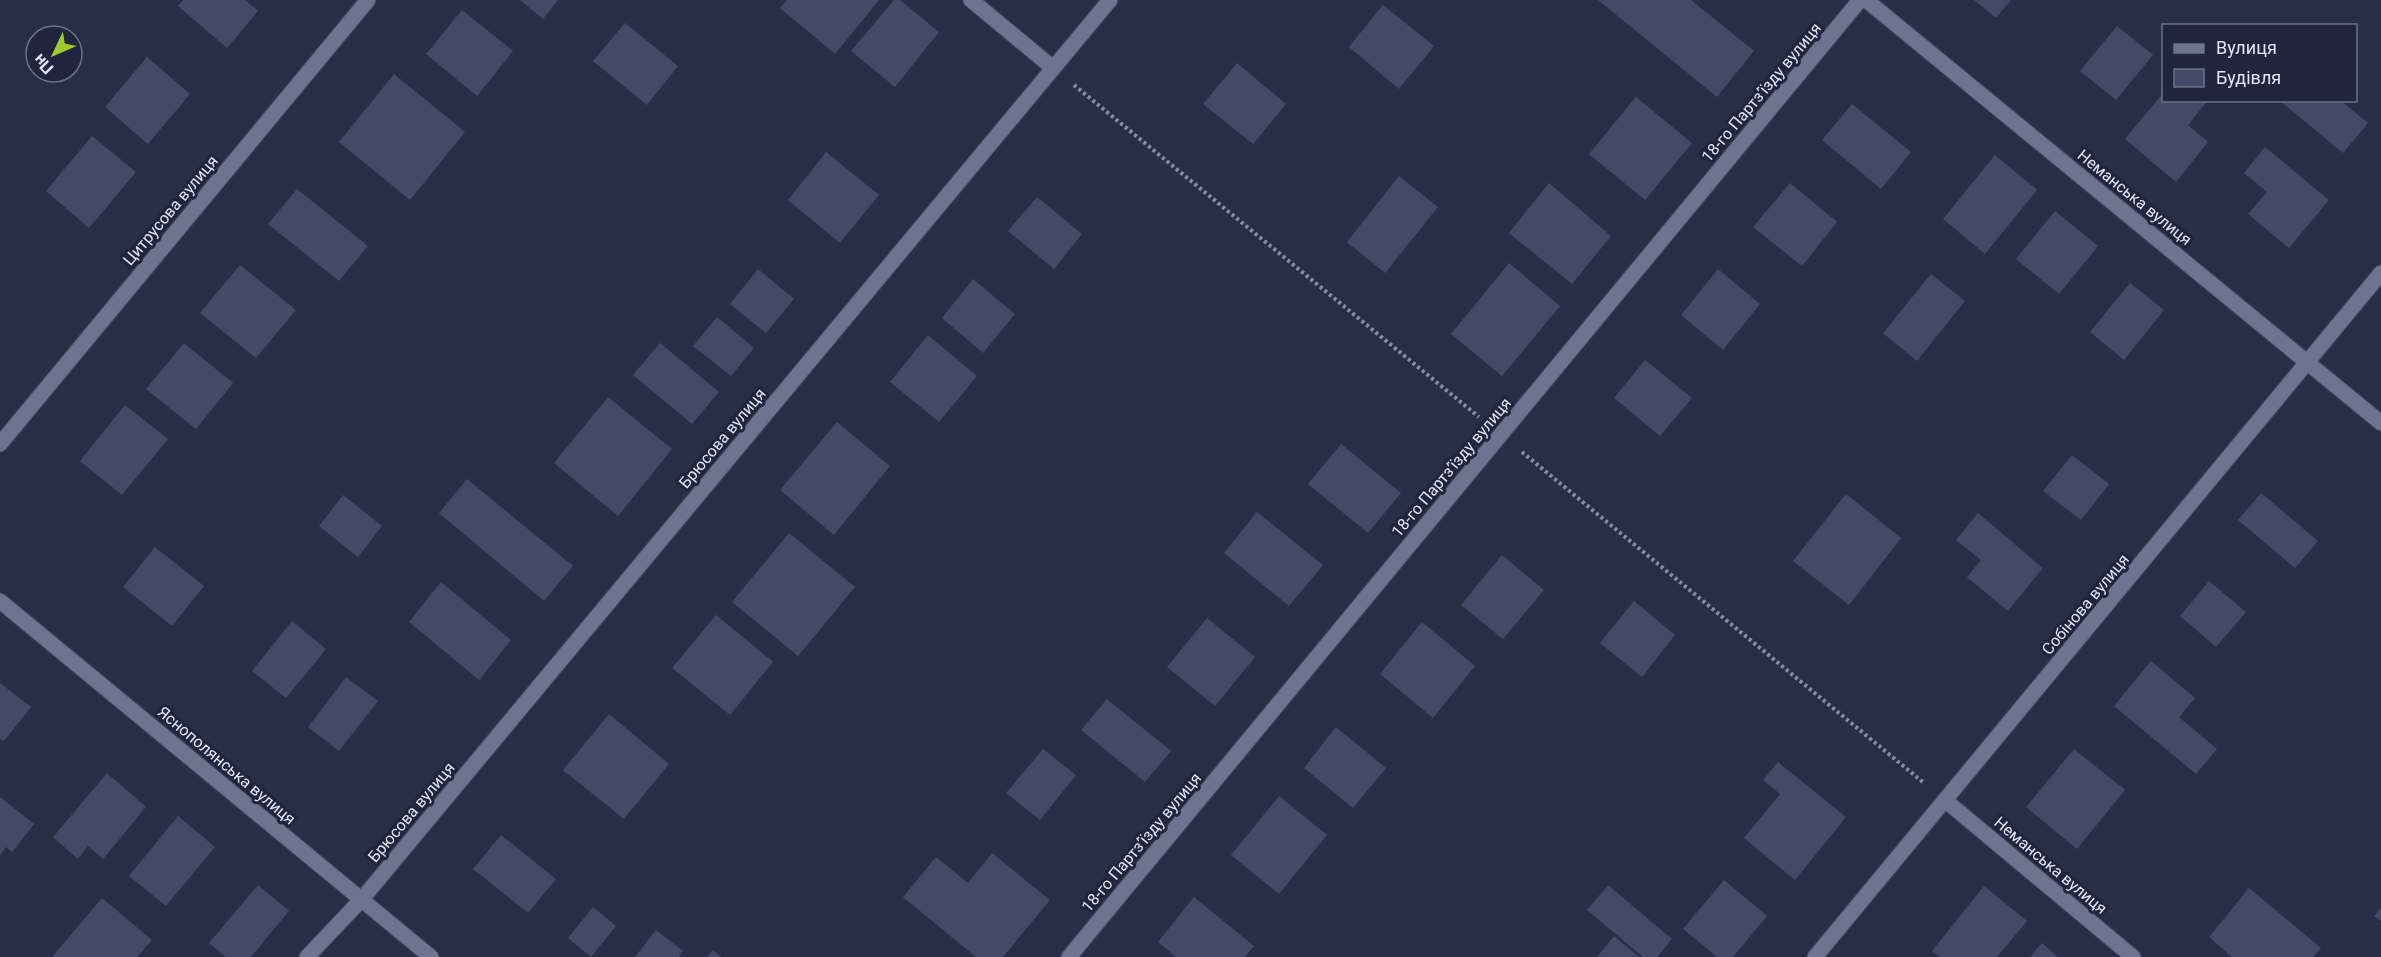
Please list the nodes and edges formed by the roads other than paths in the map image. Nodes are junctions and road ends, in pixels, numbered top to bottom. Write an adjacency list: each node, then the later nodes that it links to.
1 (368, 0): 10 (street, Цитрусова вулиця)
2 (971, 0): 6 (street)
3 (1110, 0): 6 (street, Брюсова вулиця)
4 (1860, 0): 16 (street, 18-го Партз’їзду вулиця)
5 (1866, 0): 8 (street, Неманська вулиця)
6 (1053, 68): 13 (street, Брюсова вулиця)
7 (2381, 273): 8 (street, Собінова вулиця)
8 (2308, 362): 9 (street, Неманська вулиця); 12 (street, Собінова вулиця)
9 (2381, 423)
10 (0, 444)
11 (0, 601): 13 (street, Яснополянська вулиця)
12 (1946, 801): 17 (street, Собінова вулиця); 18 (street, Неманська вулиця)
13 (362, 899): 14 (street, Брюсова вулиця); 15 (street, Яснополянська вулиця)
14 (307, 957)
15 (431, 957)
16 (1070, 957)
17 (1815, 957)
18 (2133, 957)

